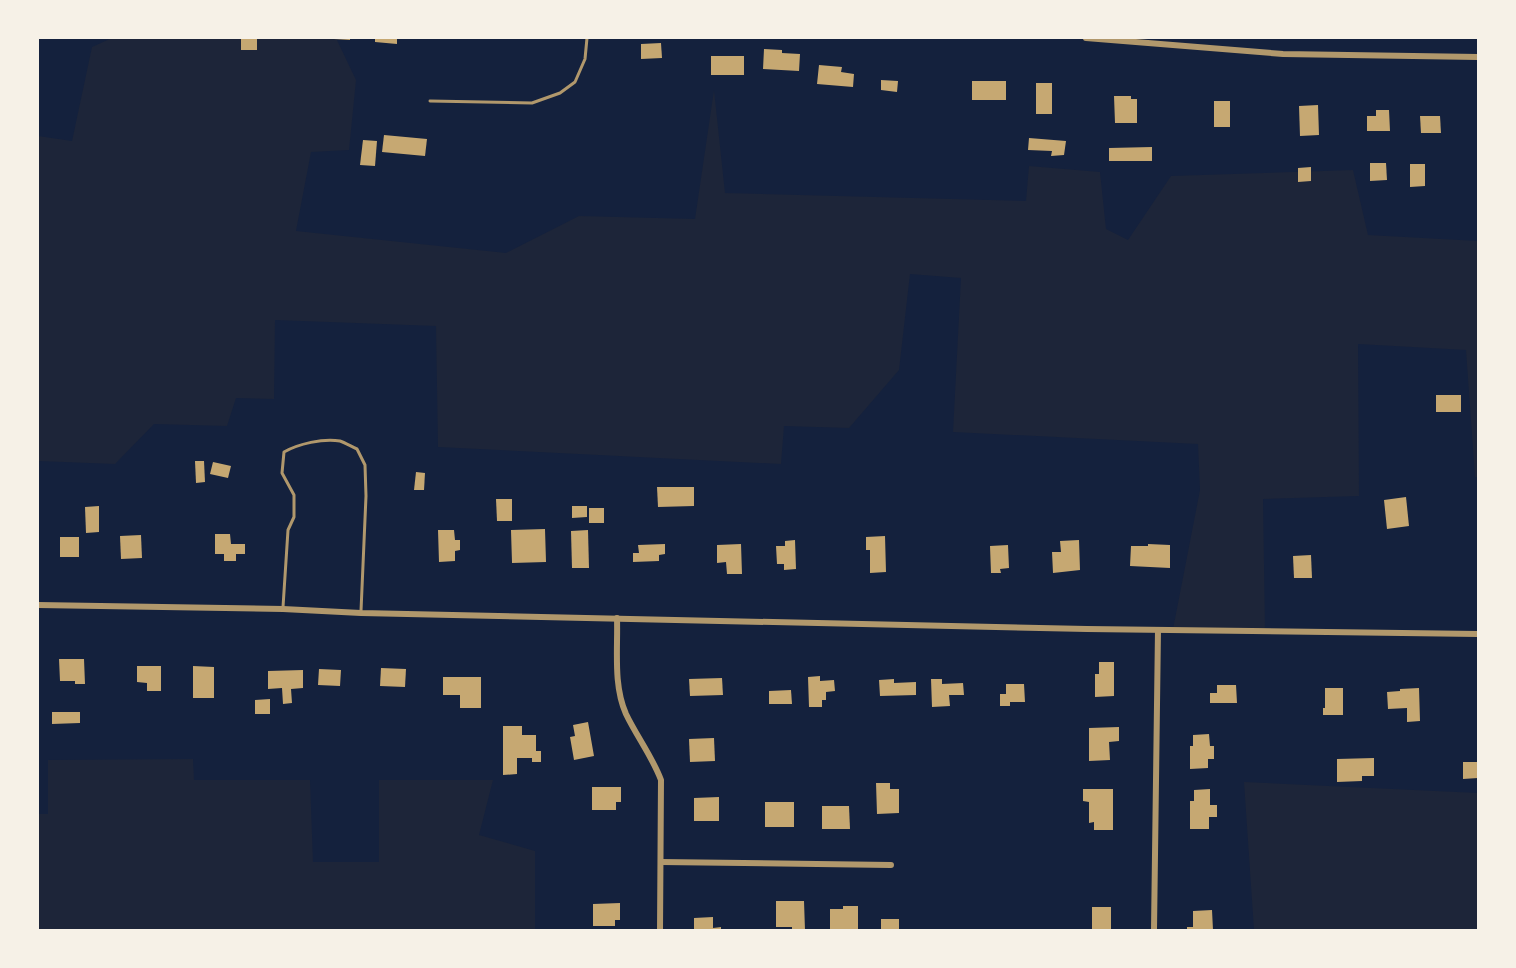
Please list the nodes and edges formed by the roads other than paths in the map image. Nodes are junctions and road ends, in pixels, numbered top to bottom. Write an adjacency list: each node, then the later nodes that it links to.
1 (586, 38): 6 (lane)
2 (1086, 38): 3 (street)
3 (1118, 39): 4 (street)
4 (1174, 41): 5 (street)
5 (1479, 57)
6 (430, 101)
7 (38, 605): 8 (street)
8 (283, 609): 9 (street); 9 (lane)
9 (361, 613): 10 (street)
10 (617, 618): 11 (street); 13 (street)
11 (1158, 630): 12 (street); 16 (street)
12 (1479, 634)
13 (661, 862): 14 (street); 15 (street)
14 (891, 865)
15 (660, 930)
16 (1154, 930)

